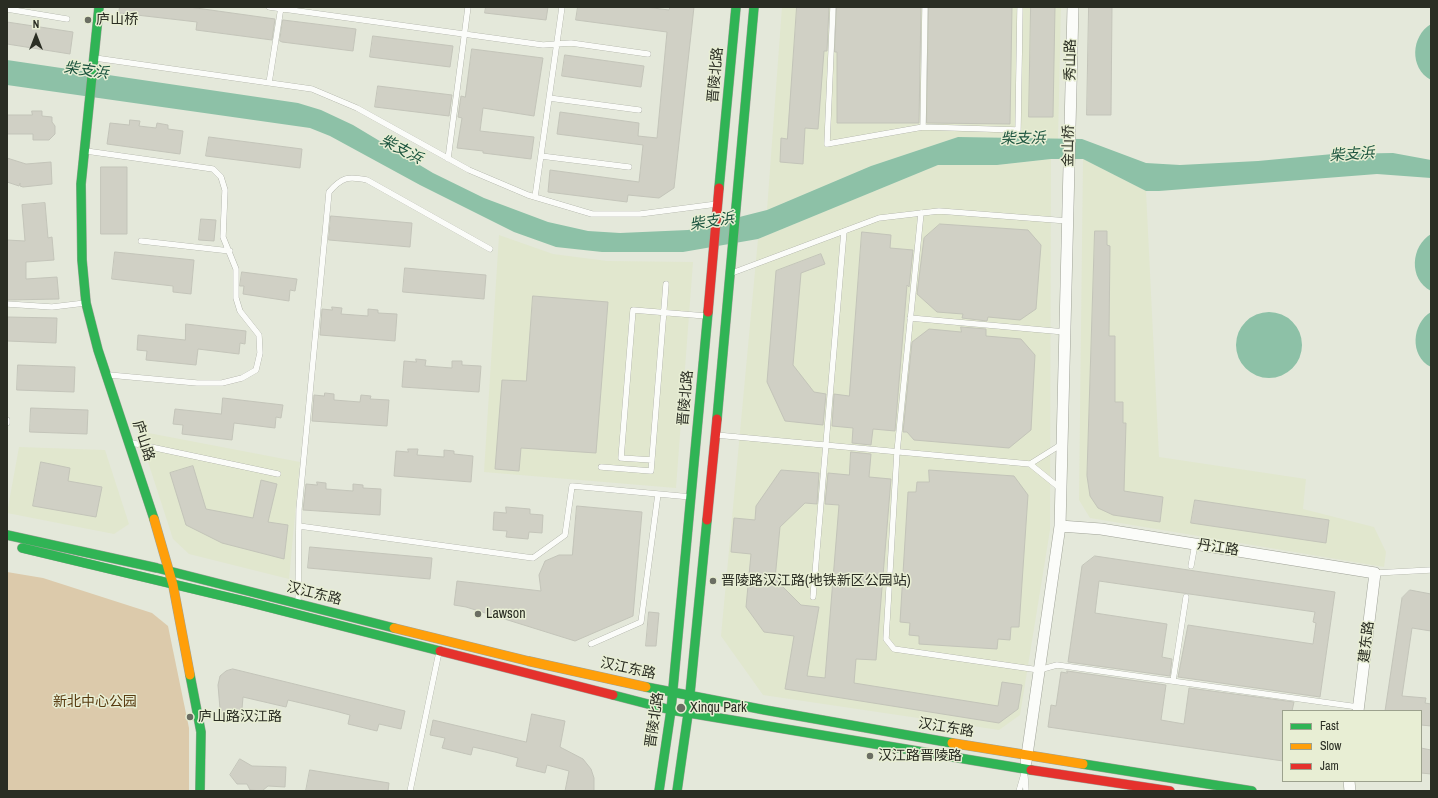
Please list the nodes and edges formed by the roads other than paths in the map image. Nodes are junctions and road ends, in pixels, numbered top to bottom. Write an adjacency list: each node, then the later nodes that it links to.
1 (99, 7): 17 (main road)
2 (270, 7): 11 (lane)
3 (468, 7): 14 (lane)
4 (562, 7): 15 (lane)
5 (736, 7): 28 (main road, 晋陵北路)
6 (754, 7): 35 (main road)
7 (833, 7): 22 (lane)
8 (925, 7): 22 (lane)
9 (1020, 7): 22 (lane)
10 (1073, 7): 21 (street, 秀山路)
11 (281, 8): 14 (lane); 18 (lane)
12 (7, 9): 13 (lane)
13 (67, 19)
14 (464, 34): 15 (lane); 25 (lane)
15 (557, 44): 16 (lane); 19 (lane)
16 (648, 54)
17 (92, 61): 18 (lane); 23 (main road, 庐山路)
18 (270, 83): 25 (lane)
19 (549, 98): 20 (lane); 24 (lane)
20 (638, 110)
21 (1070, 113): 30 (street, 金山桥)
22 (923, 127)
23 (84, 151): 34 (lane); 37 (main road, 庐山路)
24 (541, 156): 26 (lane); 27 (lane)
25 (448, 158): 27 (lane)
26 (629, 167)
27 (535, 197): 28 (lane)
28 (719, 204): 40 (main road, 晋陵北路)
29 (921, 214): 30 (lane); 31 (lane); 41 (lane)
30 (1068, 221): 42 (street, 金山桥)
31 (844, 231): 35 (lane); 49 (lane)
32 (141, 241): 34 (lane)
33 (490, 249): 58 (lane)
34 (230, 251): 43 (lane)
35 (732, 273): 46 (main road)
36 (666, 284): 39 (lane)
37 (86, 303): 38 (lane); 43 (main road, 庐山路)
38 (7, 304)
39 (664, 312): 40 (lane); 51 (lane); 51 (lane)
40 (708, 316): 57 (main road, 晋陵北路)
41 (910, 318): 42 (lane); 50 (lane)
42 (1065, 332): 48 (street, 金山桥)
43 (106, 374): 47 (main road, 庐山路)
44 (7, 420): 45 (lane)
45 (7, 423)
46 (715, 435): 49 (lane); 76 (main road)
47 (129, 442): 54 (lane); 64 (main road, 庐山路)
48 (1062, 444): 52 (lane); 55 (street, 金山桥)
49 (826, 445): 50 (lane); 68 (lane)
50 (896, 452): 52 (lane); 73 (lane)
51 (652, 460): 53 (lane)
52 (1030, 464): 55 (lane)
53 (601, 467)
54 (278, 474)
55 (1061, 489): 59 (street, 金山桥)
56 (658, 494): 57 (lane); 58 (lane); 71 (lane)
57 (691, 497): 75 (main road, 晋陵北路)
58 (299, 526): 70 (lane)
59 (1060, 526): 61 (street, 丹江路); 73 (street, 金山桥)
60 (7, 535): 64 (main road, 汉江东路)
61 (1194, 544): 63 (lane); 66 (street, 丹江路)
62 (7, 545): 67 (main road, 汉江东路)
63 (1191, 566)
64 (169, 570): 67 (main road, 庐山路); 70 (main road, 汉江东路)
65 (1431, 570): 66 (lane)
66 (1375, 573): 77 (street, 建东路)
67 (173, 585): 72 (main road, 汉江东路); 82 (main road, 庐山路)
68 (812, 597)
69 (1186, 597): 74 (lane)
70 (298, 604): 75 (main road, 汉江东路)
71 (591, 644)
72 (439, 651): 78 (main road, 汉江东路); 83 (lane)
73 (1039, 670): 74 (lane); 80 (street, 金山桥)
74 (1173, 681): 77 (lane)
75 (673, 692): 76 (main road, 汉江东路); 78 (main road, 晋陵北路)
76 (689, 696): 79 (main road); 80 (main road, 汉江东路)
77 (1358, 709)
78 (671, 710): 79 (main road, 汉江东路); 84 (main road, 晋陵北路)
79 (688, 714): 81 (main road, 汉江东路); 85 (main road)
80 (1027, 755): 81 (street, 金山桥); 89 (main road, 汉江东路)
81 (1025, 769): 86 (lane); 87 (lane); 88 (main road, 汉江东路)
82 (200, 791)
83 (410, 791)
84 (658, 791)
85 (677, 791)
86 (1019, 791)
87 (1026, 791)
88 (1170, 791)
89 (1252, 791)

